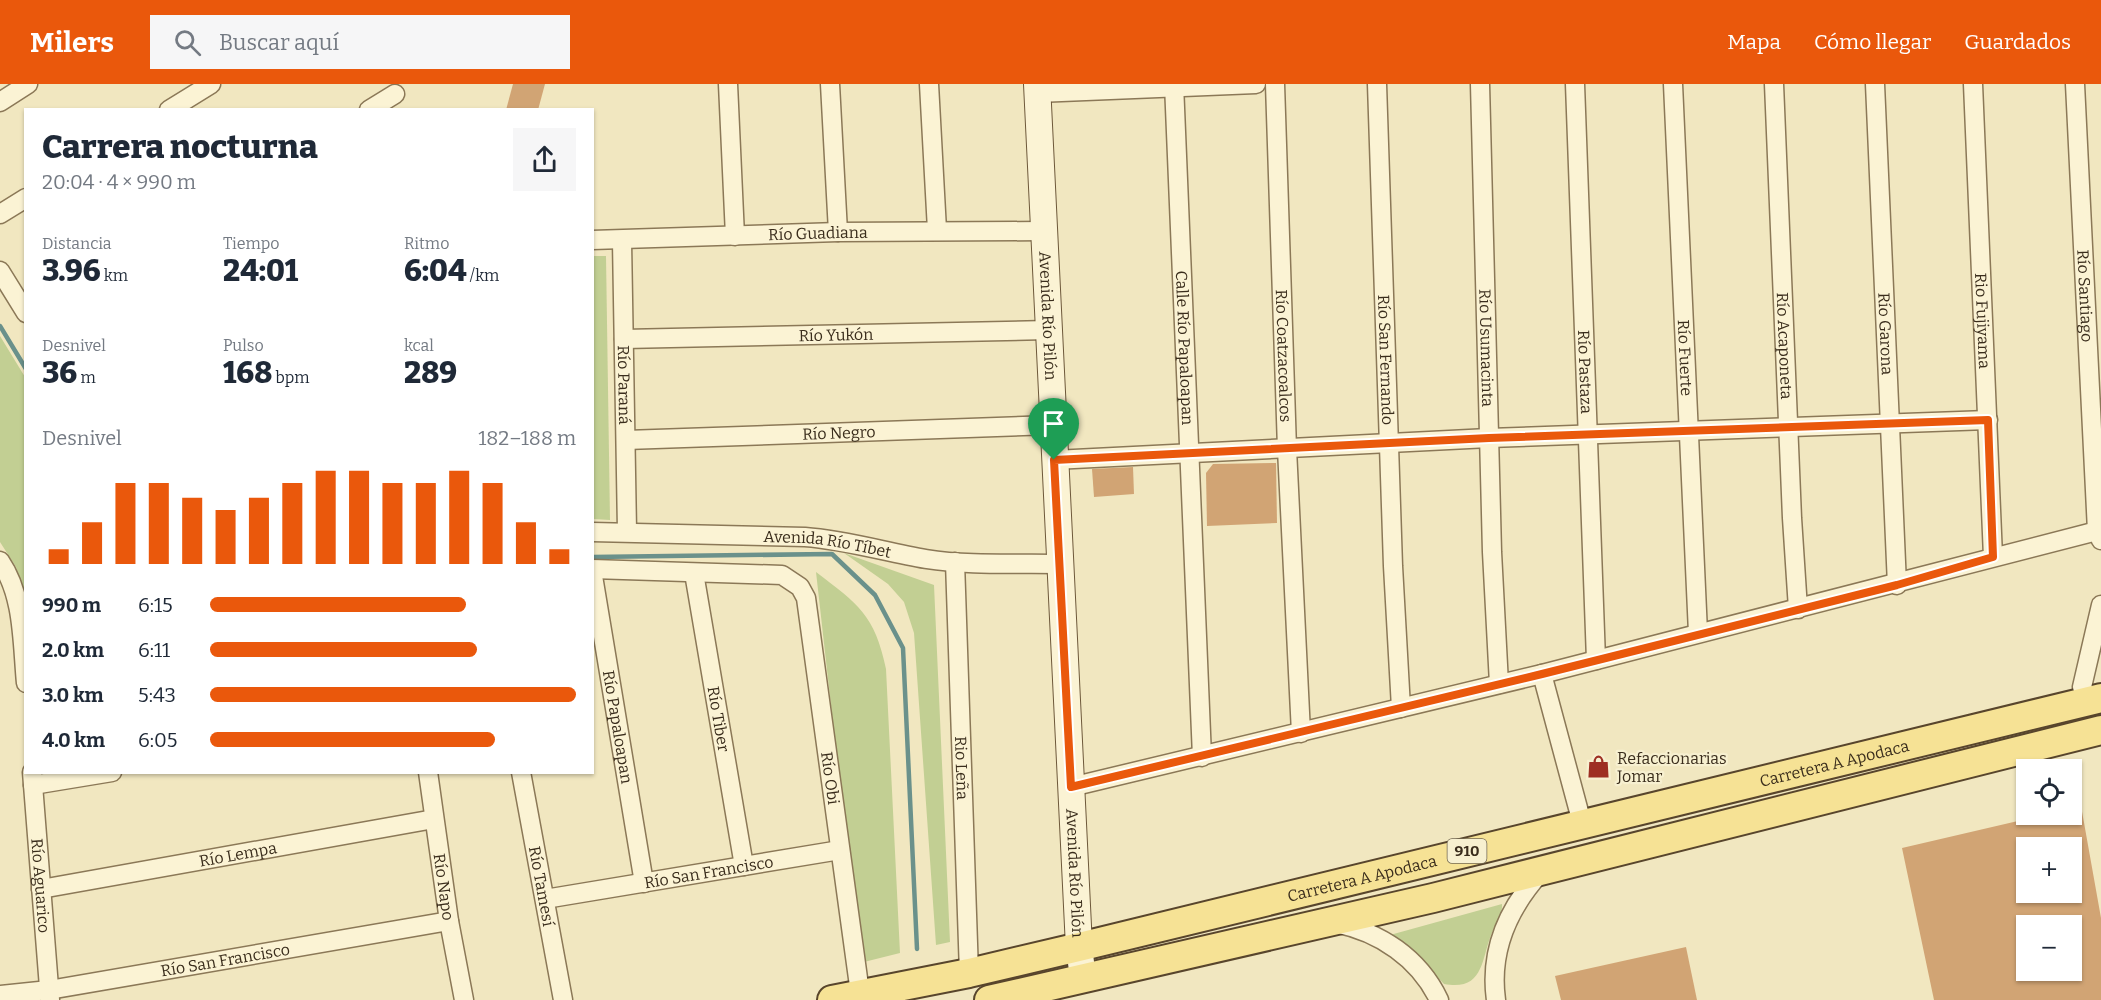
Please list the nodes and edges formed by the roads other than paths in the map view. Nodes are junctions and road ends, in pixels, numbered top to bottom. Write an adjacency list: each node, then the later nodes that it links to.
1 (28, 84): 19 (street)
2 (211, 84): 20 (street)
3 (728, 84): 27 (street)
4 (830, 84): 26 (street)
5 (929, 84): 24 (street)
6 (1256, 84): 16 (street)
7 (1275, 84): 43 (street, Río Coatzacoalcos)
8 (1377, 84): 42 (street, Río San Fernando)
9 (1480, 84): 40 (street, Río Usumacinta)
10 (1575, 84): 39 (street, Río Pastaza)
11 (1672, 84): 38 (street, Río Fuerte)
12 (1774, 84): 37 (street, Río Acaponeta)
13 (1875, 84): 36 (street, Río Garona)
14 (1973, 84): 34 (street, Rio Fujiyama)
15 (2075, 84): 48 (street, Río Santiago)
16 (1174, 86): 17 (street); 44 (street, Calle Río Papaloapan)
17 (1037, 89): 25 (main road, Avenida Río Pilón)
18 (396, 96): 21 (street)
19 (0, 102)
20 (172, 108)
21 (373, 108)
22 (24, 199): 23 (street)
23 (0, 214)
24 (937, 230): 25 (street, Río Guadiana); 26 (street, Río Guadiana)
25 (1043, 231): 32 (main road, Avenida Río Pilón)
26 (838, 232): 27 (street, Río Guadiana)
27 (735, 237): 29 (street, Río Guadiana)
28 (594, 240): 29 (street, Río Guadiana)
29 (622, 241): 33 (street, Río Paraná)
30 (0, 271): 31 (street)
31 (24, 310)
32 (1048, 330): 33 (street, Río Yukón); 35 (main road, Avenida Río Pilón)
33 (624, 339): 41 (street, Río Paraná)
34 (1988, 420): 36 (street); 49 (street, Rio Fujiyama)
35 (1052, 425): 41 (street, Río Negro); 45 (main road, Avenida Río Pilón)
36 (1890, 425): 37 (street); 56 (street, Río Garona)
37 (1788, 428): 38 (street); 58 (street, Río Acaponeta)
38 (1689, 431): 39 (street); 59 (street, Río Fuerte)
39 (1589, 435): 40 (street); 60 (street, Río Pastaza)
40 (1489, 438): 42 (street); 63 (street, Río Usumacinta)
41 (626, 440): 46 (street, Río Paraná)
42 (1389, 443): 43 (street); 65 (street, Río San Fernando)
43 (1287, 449): 44 (street); 67 (street, Río Coatzacoalcos)
44 (1191, 454): 45 (street); 68 (street, Calle Río Papaloapan)
45 (1054, 460): 51 (main road, Avenida Río Pilón)
46 (627, 531): 47 (street, Avenida Río Tíbet); 50 (street, Avenida Río Tíbet)
47 (594, 532)
48 (2100, 534): 49 (street)
49 (1993, 557): 56 (street)
50 (955, 562): 51 (street, Avenida Río Tíbet); 85 (street, Rio Leña)
51 (1059, 564): 73 (main road, Avenida Río Pilón)
52 (1, 565): 61 (street)
53 (594, 570): 54 (street)
54 (694, 573): 76 (street, Río Obi); 77 (street, Río Tiber)
55 (594, 582): 79 (street, Río Papaloapan)
56 (1897, 585): 58 (street)
57 (2101, 605): 64 (street)
58 (1798, 609): 59 (street)
59 (1698, 633): 60 (street)
60 (1596, 660): 62 (street)
61 (24, 664)
62 (1542, 674): 63 (street); 74 (street)
63 (1499, 684): 65 (street)
64 (2095, 689): 74 (main road, Carretera A Apodaca)
65 (1401, 708): 67 (street)
66 (2101, 730): 78 (main road, Carretera A Apodaca / 910)
67 (1301, 734): 68 (street)
68 (1202, 757): 73 (street)
69 (89, 774): 72 (street)
70 (428, 774): 75 (street, Río Napo)
71 (521, 774): 81 (street, Río Tamesí)
72 (33, 779): 80 (street, Río Aguarico)
73 (1071, 787): 84 (main road, Avenida Río Pilón)
74 (1580, 816): 84 (main road, Carretera A Apodaca / 910)
75 (434, 819): 80 (street, Río Lempa); 82 (street, Río Napo)
76 (840, 850): 77 (street, Río San Francisco); 87 (street, Río Obi)
77 (744, 866): 79 (street, Río San Francisco)
78 (1544, 870): 83 (main road, Carretera A Apodaca / 910); 95 (street)
79 (644, 883): 81 (street, Río San Francisco)
80 (41, 889): 89 (street, Río Aguarico)
81 (545, 899): 91 (street, Río Tamesí)
82 (449, 921): 89 (street, Río San Francisco); 90 (street, Río Napo)
83 (1324, 921): 86 (main road, Carretera A Apodaca / 910); 94 (street)
84 (1079, 947): 85 (main road, Carretera A Apodaca / 910); 86 (main road, Avenida Río Pilón)
85 (969, 973): 87 (main road, Carretera A Apodaca / 910)
86 (1083, 978): 93 (main road, Carretera A Apodaca / 910)
87 (860, 993): 92 (main road, Carretera A Apodaca / 910)
88 (0, 995): 89 (street, Río San Francisco)
89 (50, 995)
90 (464, 1000)
91 (563, 1000)
92 (832, 1000)
93 (989, 1000)
94 (1439, 1000)
95 (1497, 1000)

